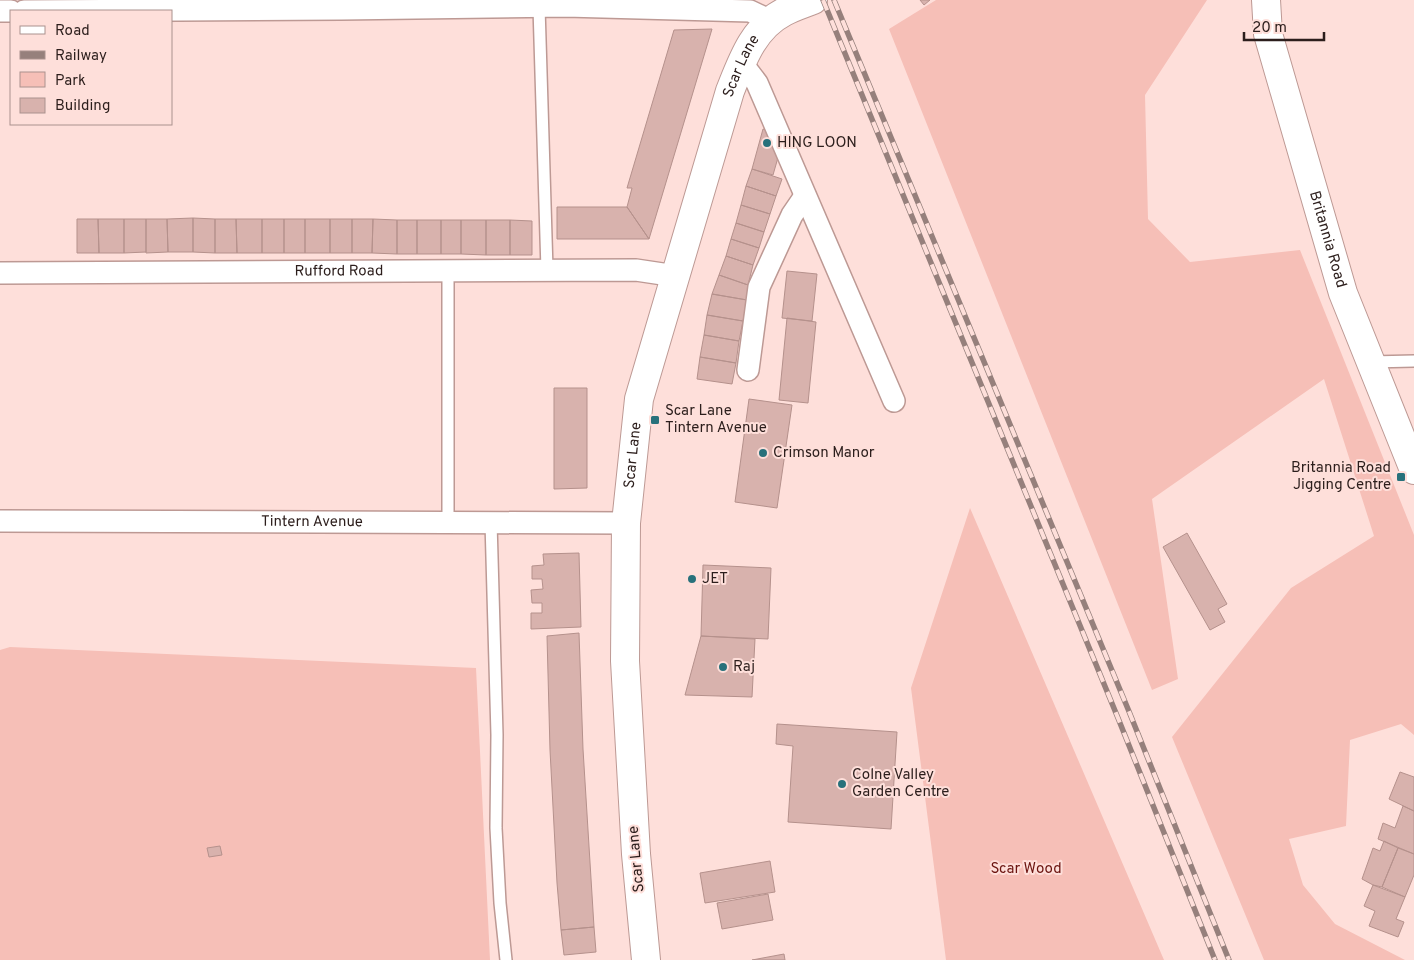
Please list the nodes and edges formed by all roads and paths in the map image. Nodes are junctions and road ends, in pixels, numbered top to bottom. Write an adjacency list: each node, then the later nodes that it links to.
1 (813, 0): 7 (main road, Scar Lane)
2 (1266, 0): 15 (main road, Britannia Road)
3 (617, 4): 5 (street); 7 (street)
4 (342, 5): 5 (street); 6 (street)
5 (539, 7): 10 (lane)
6 (77, 10)
7 (777, 17): 8 (main road, Scar Lane)
8 (741, 62): 9 (street); 13 (main road, Scar Lane)
9 (805, 196): 16 (street); 17 (street)
10 (546, 270): 11 (street, Rufford Road); 13 (street, Rufford Road)
11 (448, 271): 12 (street, Rufford Road); 20 (lane)
12 (0, 273)
13 (676, 276): 22 (main road, Scar Lane)
14 (1414, 361): 15 (lane)
15 (1371, 362): 18 (main road, Britannia Road)
16 (748, 370)
17 (894, 401)
18 (1414, 470)
19 (0, 521): 20 (street, Tintern Avenue)
20 (448, 522): 21 (street, Tintern Avenue)
21 (491, 522): 22 (street, Tintern Avenue); 23 (lane)
22 (626, 523): 24 (main road, Scar Lane)
23 (506, 960)
24 (646, 960)

